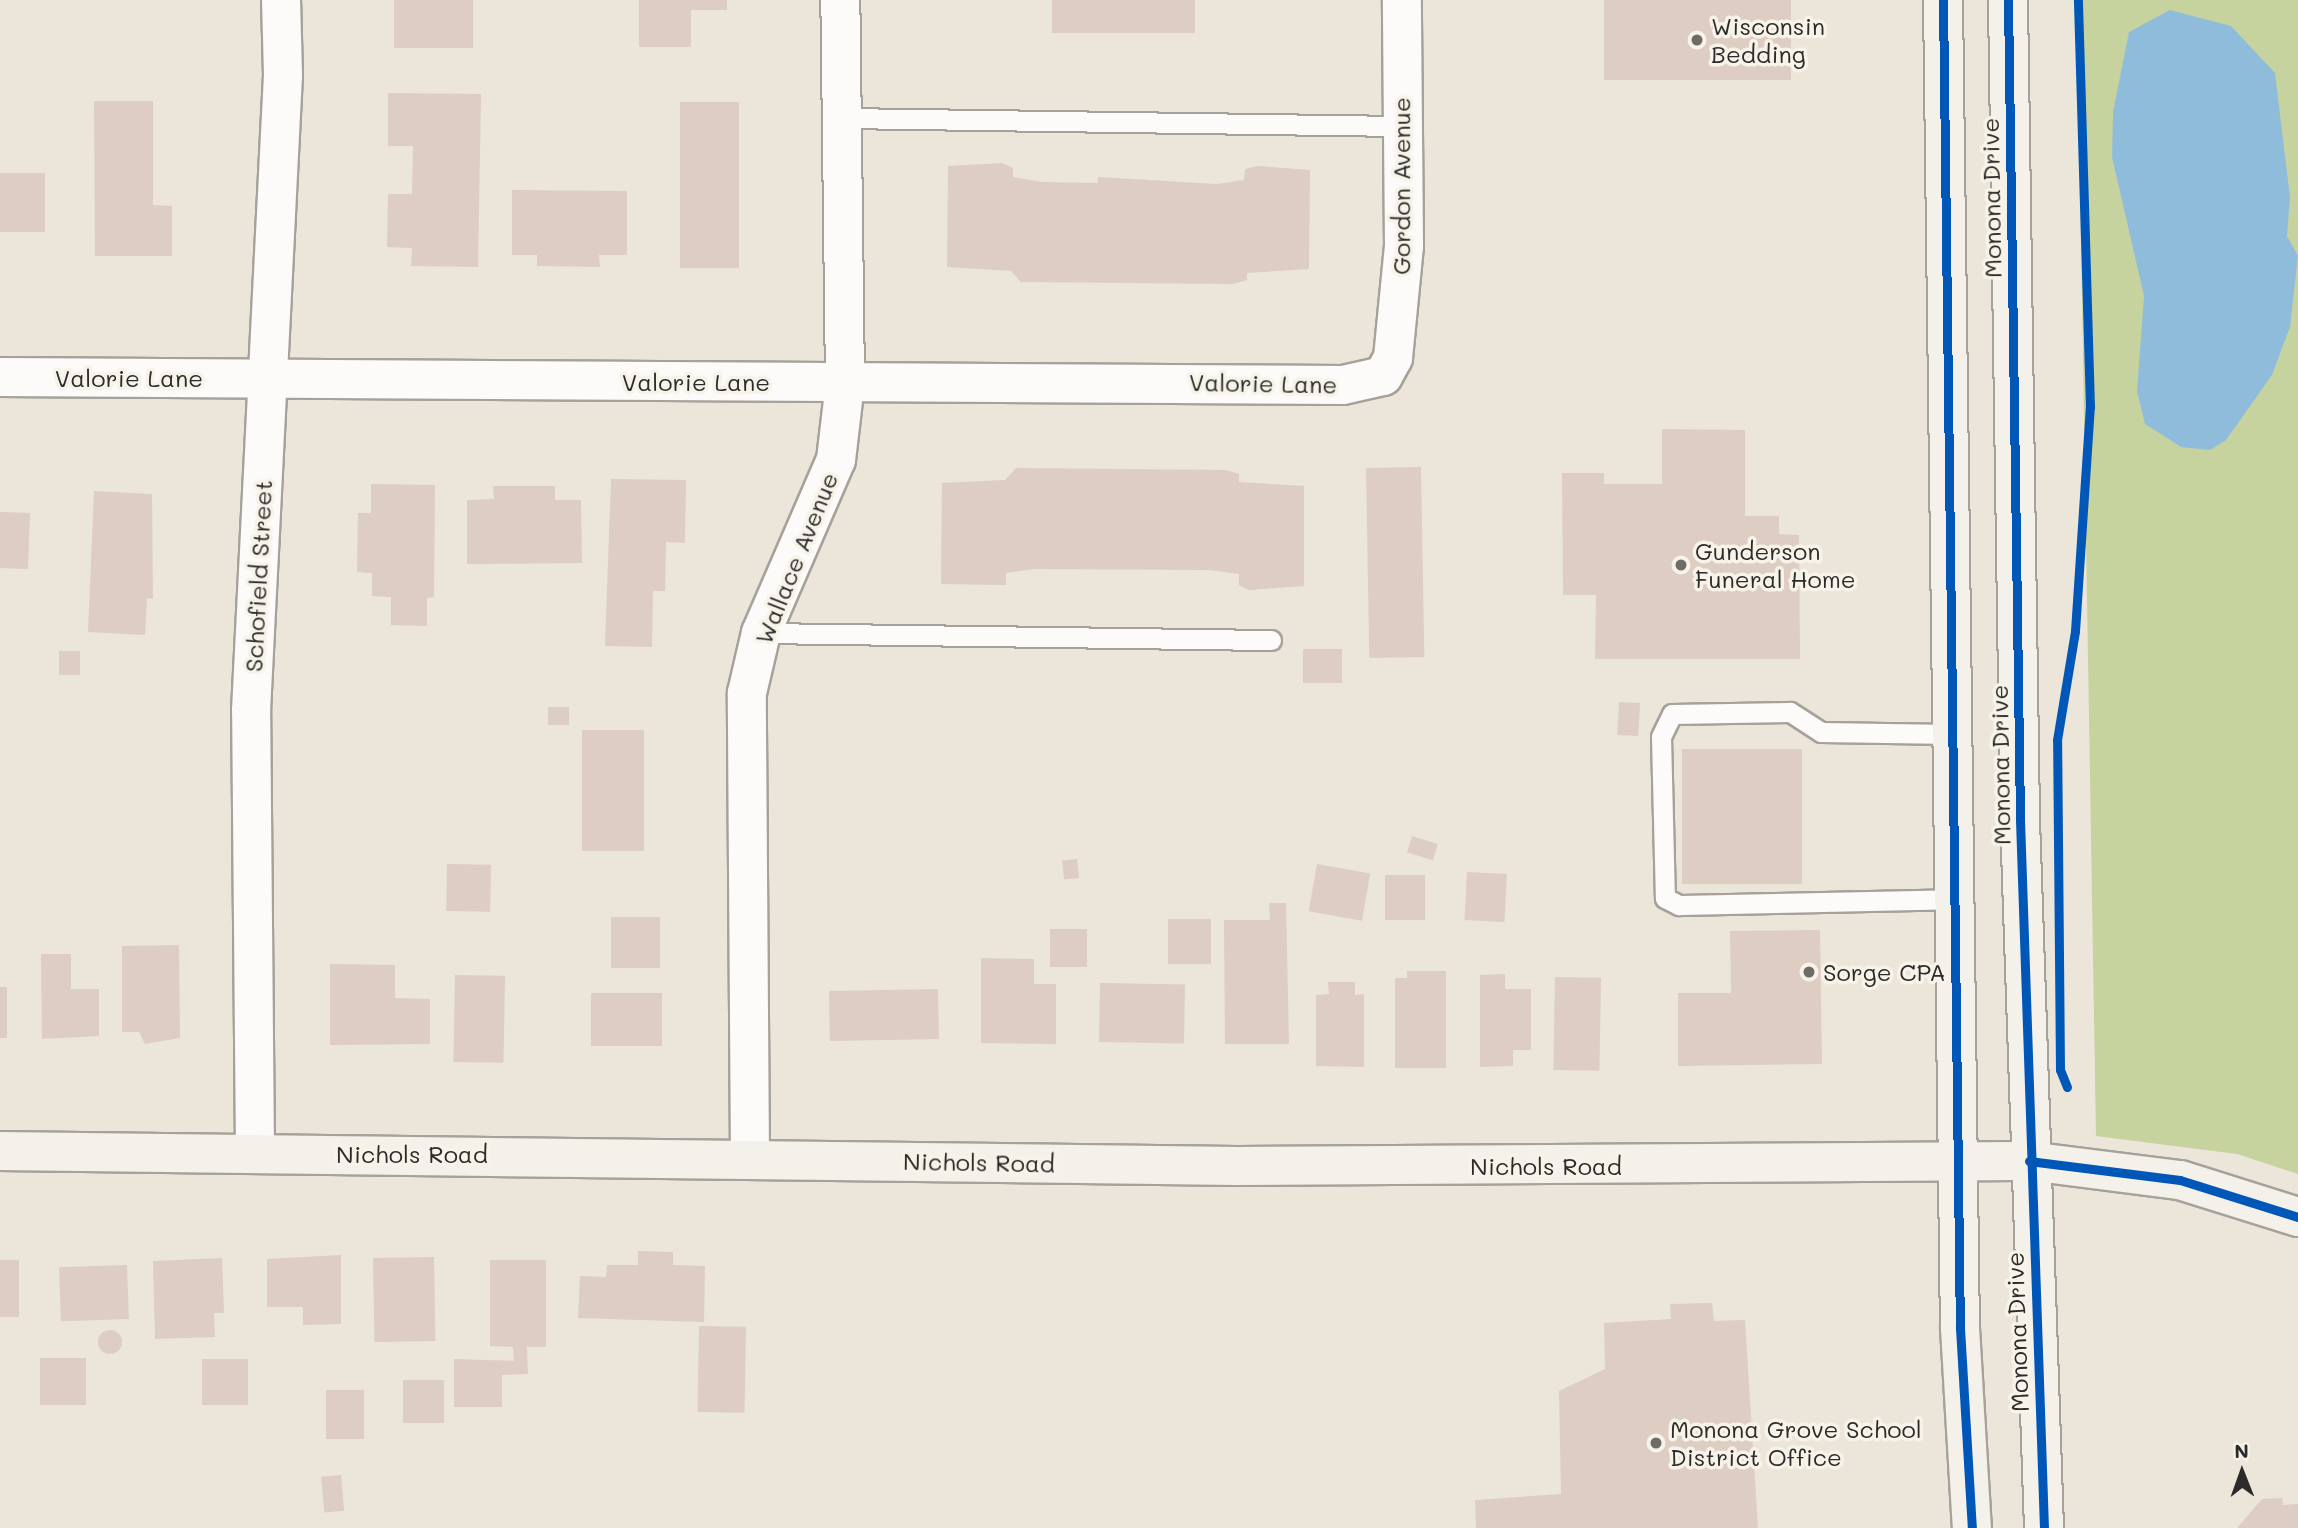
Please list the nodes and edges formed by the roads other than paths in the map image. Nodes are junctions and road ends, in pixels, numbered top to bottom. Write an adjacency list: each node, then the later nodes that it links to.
1 (281, 0): 10 (street, Schofield Street)
2 (840, 0): 6 (street, Wallace Avenue)
3 (1402, 0): 7 (street, Gordon Avenue)
4 (1943, 0): 14 (street, Monona Drive)
5 (2008, 0): 19 (street, Monona Drive)
6 (842, 118): 7 (lane); 11 (street, Wallace Avenue)
7 (1402, 126): 8 (street, Gordon Avenue)
8 (1387, 370): 11 (street, Valorie Lane)
9 (0, 377): 10 (street, Valorie Lane)
10 (267, 379): 11 (street, Valorie Lane); 17 (street, Schofield Street)
11 (845, 383): 12 (street, Wallace Avenue)
12 (761, 633): 13 (lane); 18 (street, Wallace Avenue)
13 (1271, 640)
14 (1952, 733): 15 (street, Monona Drive); 15 (lane)
15 (1954, 900): 20 (street, Monona Drive)
16 (0, 1151): 17 (street, Nichols Road)
17 (255, 1153): 18 (street, Nichols Road)
18 (750, 1157): 20 (street, Nichols Road)
19 (2029, 1161): 20 (street, Nichols Road); 21 (street, Nichols Road); 23 (street, Monona Drive)
20 (1958, 1164): 22 (street, Monona Drive)
21 (2298, 1217)
22 (1972, 1528)
23 (2044, 1528)

